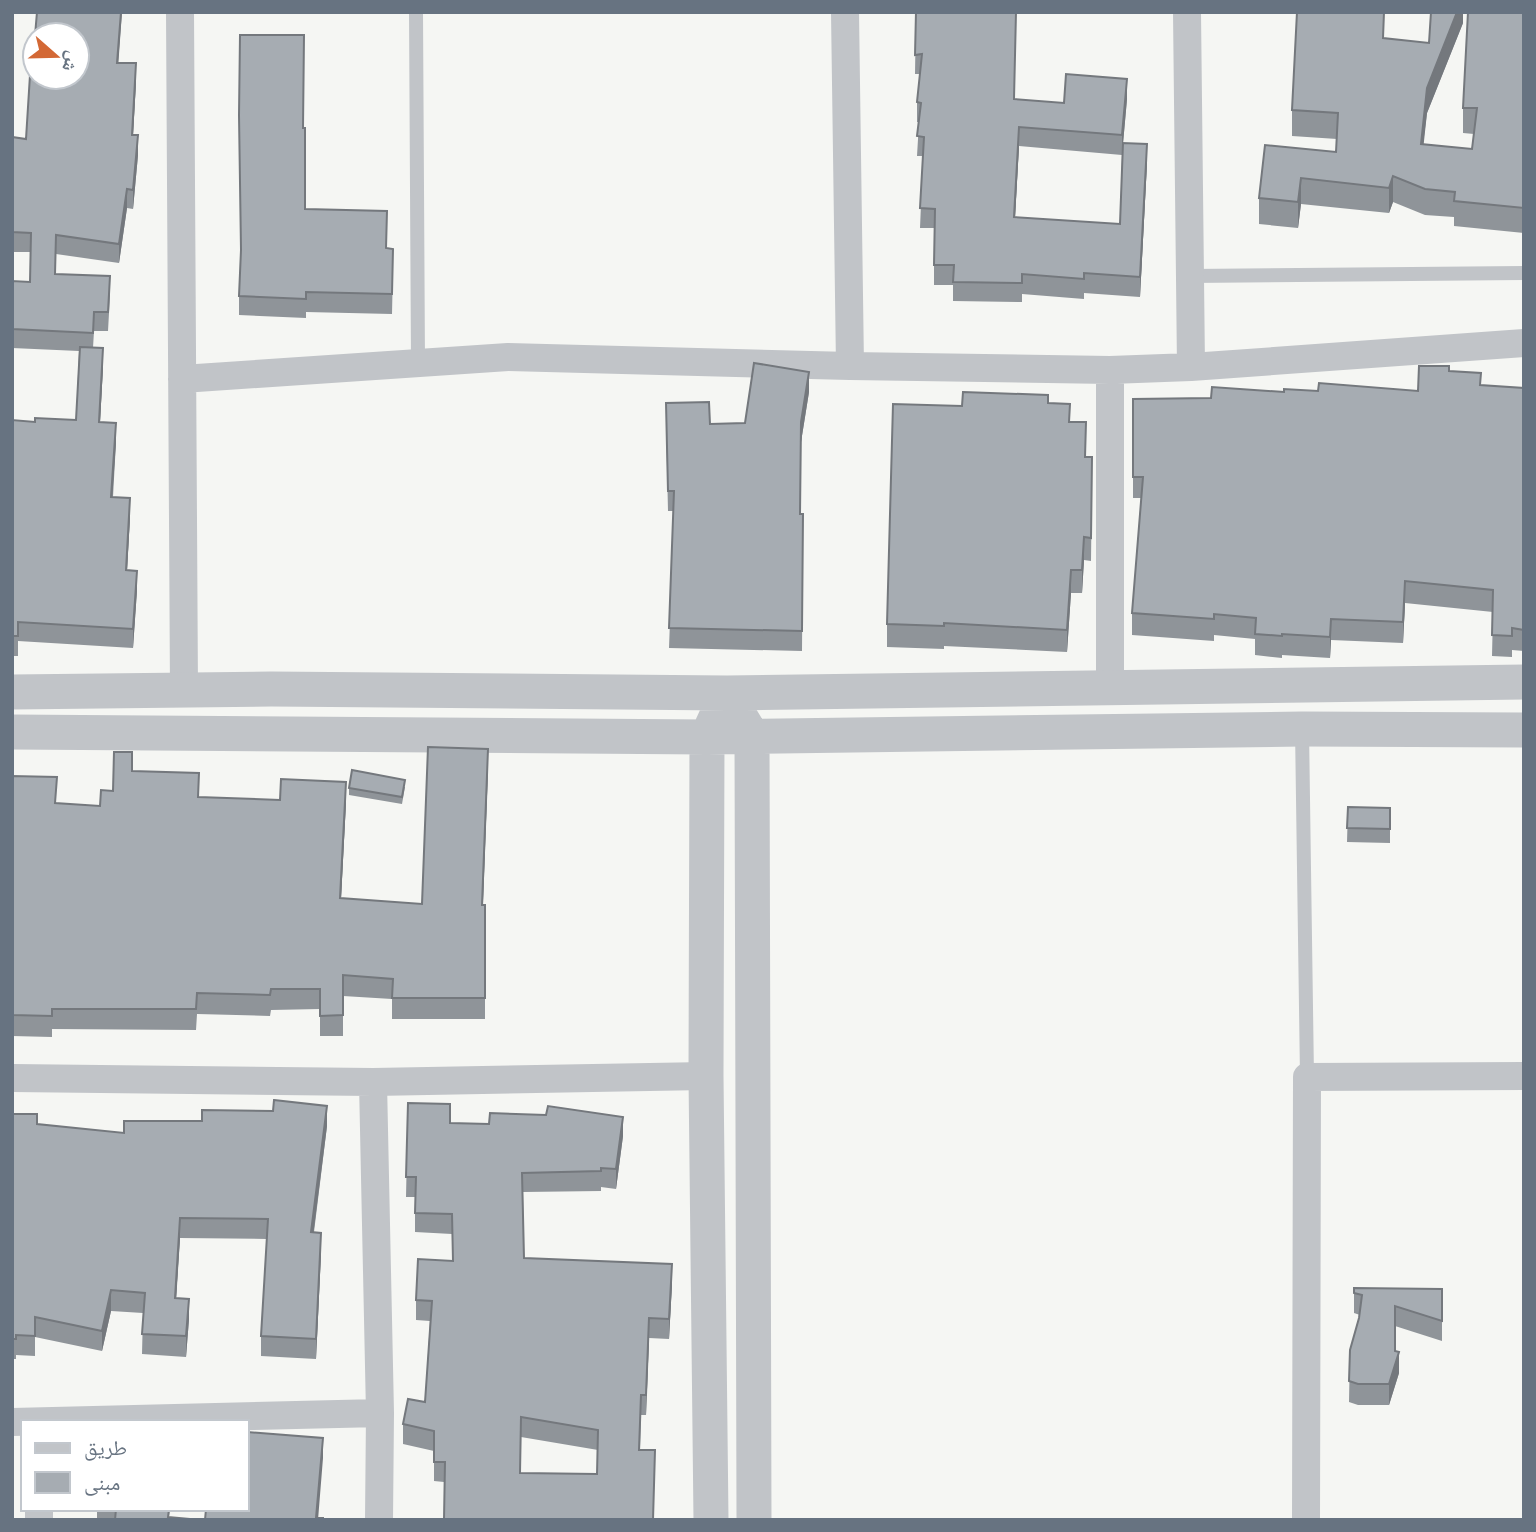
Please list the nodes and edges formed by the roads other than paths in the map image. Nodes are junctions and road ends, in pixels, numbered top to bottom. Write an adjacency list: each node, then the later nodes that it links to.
1 (180, 12): 12 (street)
2 (416, 12): 8 (lane)
3 (845, 12): 9 (street)
4 (1187, 12): 6 (street)
5 (1524, 273): 6 (lane)
6 (1190, 276): 10 (street)
7 (1524, 343): 10 (street)
8 (418, 363): 9 (street); 12 (street)
9 (850, 366): 11 (street)
10 (1192, 366): 11 (street)
11 (1110, 370): 14 (street)
12 (182, 379): 15 (street)
13 (1524, 682): 14 (street)
14 (1110, 687): 17 (street)
15 (184, 690): 16 (street); 17 (street)
16 (12, 692)
17 (727, 693): 21 (street); 22 (street)
18 (1302, 729): 19 (street); 21 (street); 25 (lane)
19 (1524, 730)
20 (12, 732): 22 (street)
21 (751, 736): 22 (street); 34 (street)
22 (707, 737): 23 (street)
23 (706, 1076): 27 (street); 30 (street)
24 (1524, 1076): 25 (street)
25 (1307, 1077): 35 (street)
26 (12, 1078): 27 (street)
27 (373, 1082): 28 (street)
28 (380, 1413): 29 (street); 31 (street)
29 (80, 1420)
30 (711, 1449): 32 (street); 33 (street)
31 (379, 1520)
32 (711, 1520)
33 (725, 1520)
34 (754, 1520)
35 (1306, 1520)

